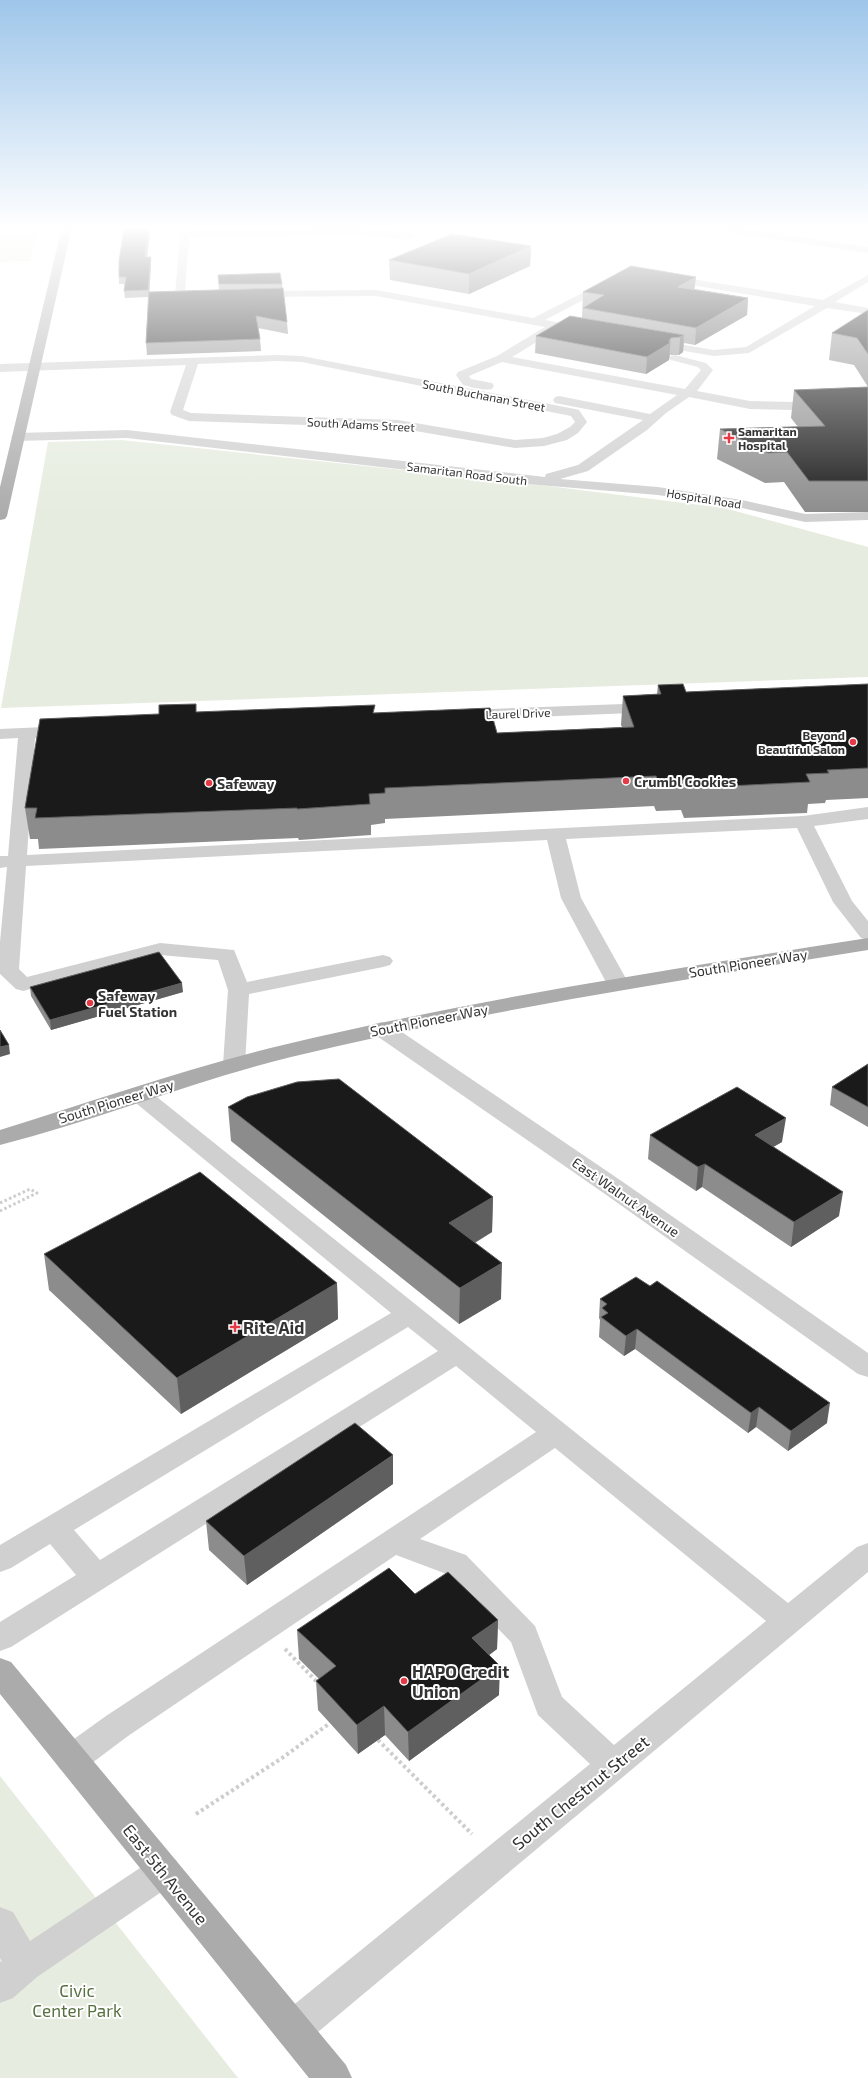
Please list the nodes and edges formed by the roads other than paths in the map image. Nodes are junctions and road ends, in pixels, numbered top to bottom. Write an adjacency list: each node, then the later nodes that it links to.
1 (44, 324): 12 (main road)
2 (551, 324): 4 (street)
3 (793, 324): 8 (street)
4 (556, 325): 5 (street); 6 (street)
5 (596, 332)
6 (539, 336): 7 (street); 10 (street)
7 (554, 338)
8 (643, 340)
9 (652, 354): 14 (street, Samaritan Road South)
10 (501, 358): 14 (street); 17 (street)
11 (193, 362): 12 (street, South Buchanan Street); 16 (street, South Buchanan Street); 16 (street, South Adams Street)
12 (34, 367): 13 (street, South Buchanan Street); 18 (main road)
13 (0, 368)
14 (687, 393): 15 (street); 17 (street, Samaritan Road South)
15 (868, 400)
16 (575, 413)
17 (651, 418): 19 (street, Samaritan Road South)
18 (17, 437): 19 (street, Samaritan Road South); 20 (main road)
19 (539, 481): 21 (street, Hospital Road)
20 (0, 516)
21 (868, 516)
22 (670, 707): 23 (street, Laurel Drive)
23 (447, 716)
24 (82, 731): 25 (street)
25 (27, 733): 26 (street); 30 (street)
26 (0, 734)
27 (868, 813): 28 (street)
28 (803, 822): 29 (street); 31 (street)
29 (555, 834): 30 (street); 34 (street)
30 (8, 862): 35 (street)
31 (868, 934)
32 (868, 944): 34 (main road, South Pioneer Way)
33 (383, 961): 35 (street)
34 (618, 984): 36 (main road, South Pioneer Way)
35 (239, 990): 37 (street)
36 (382, 1029): 37 (main road, South Pioneer Way); 42 (street, East Walnut Avenue)
37 (234, 1065): 38 (main road, South Pioneer Way)
38 (139, 1094): 39 (main road, South Pioneer Way); 40 (street)
39 (0, 1138)
40 (410, 1314): 41 (street); 44 (street)
41 (457, 1352): 43 (street); 48 (street)
42 (868, 1367)
43 (556, 1433): 45 (street); 49 (street)
44 (54, 1528): 47 (street); 48 (street)
45 (393, 1542): 52 (street); 53 (street)
46 (868, 1555): 49 (street, South Chestnut Street)
47 (0, 1560)
48 (97, 1578): 50 (street)
49 (788, 1621): 53 (street, South Chestnut Street)
50 (0, 1638)
51 (0, 1671): 52 (main road, East 5th Avenue)
52 (72, 1759): 54 (main road, East 5th Avenue)
53 (613, 1765): 57 (street, South Chestnut Street)
54 (164, 1871): 56 (street); 57 (main road, East 5th Avenue)
55 (0, 1924): 56 (street)
56 (12, 1975)
57 (292, 2029): 58 (main road, East 5th Avenue)
58 (333, 2078)

